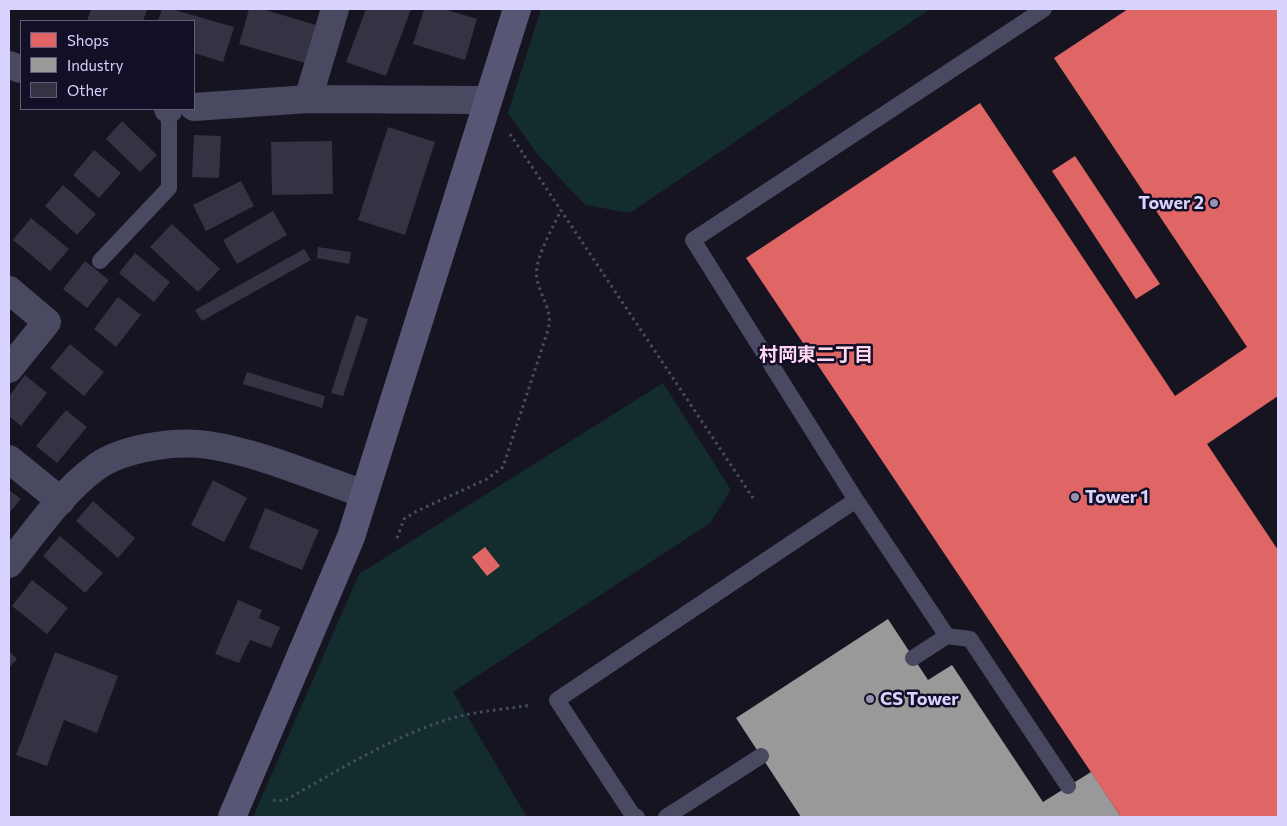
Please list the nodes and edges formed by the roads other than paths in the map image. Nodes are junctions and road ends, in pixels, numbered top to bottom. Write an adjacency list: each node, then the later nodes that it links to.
1 (335, 9): 4 (street)
2 (517, 9): 5 (street)
3 (1044, 9): 13 (lane)
4 (308, 99): 5 (street); 6 (street)
5 (487, 100): 12 (street)
6 (195, 107)
7 (169, 110): 8 (lane)
8 (100, 260)
9 (9, 290): 10 (street)
10 (9, 369)
11 (9, 459): 14 (street)
12 (364, 494): 14 (street); 20 (street)
13 (856, 500): 16 (lane); 21 (lane)
14 (61, 501): 15 (street)
15 (9, 564)
16 (947, 636): 17 (lane); 19 (lane)
17 (913, 658)
18 (761, 756): 22 (lane)
19 (1068, 786)
20 (232, 817)
21 (637, 817)
22 (666, 817)

